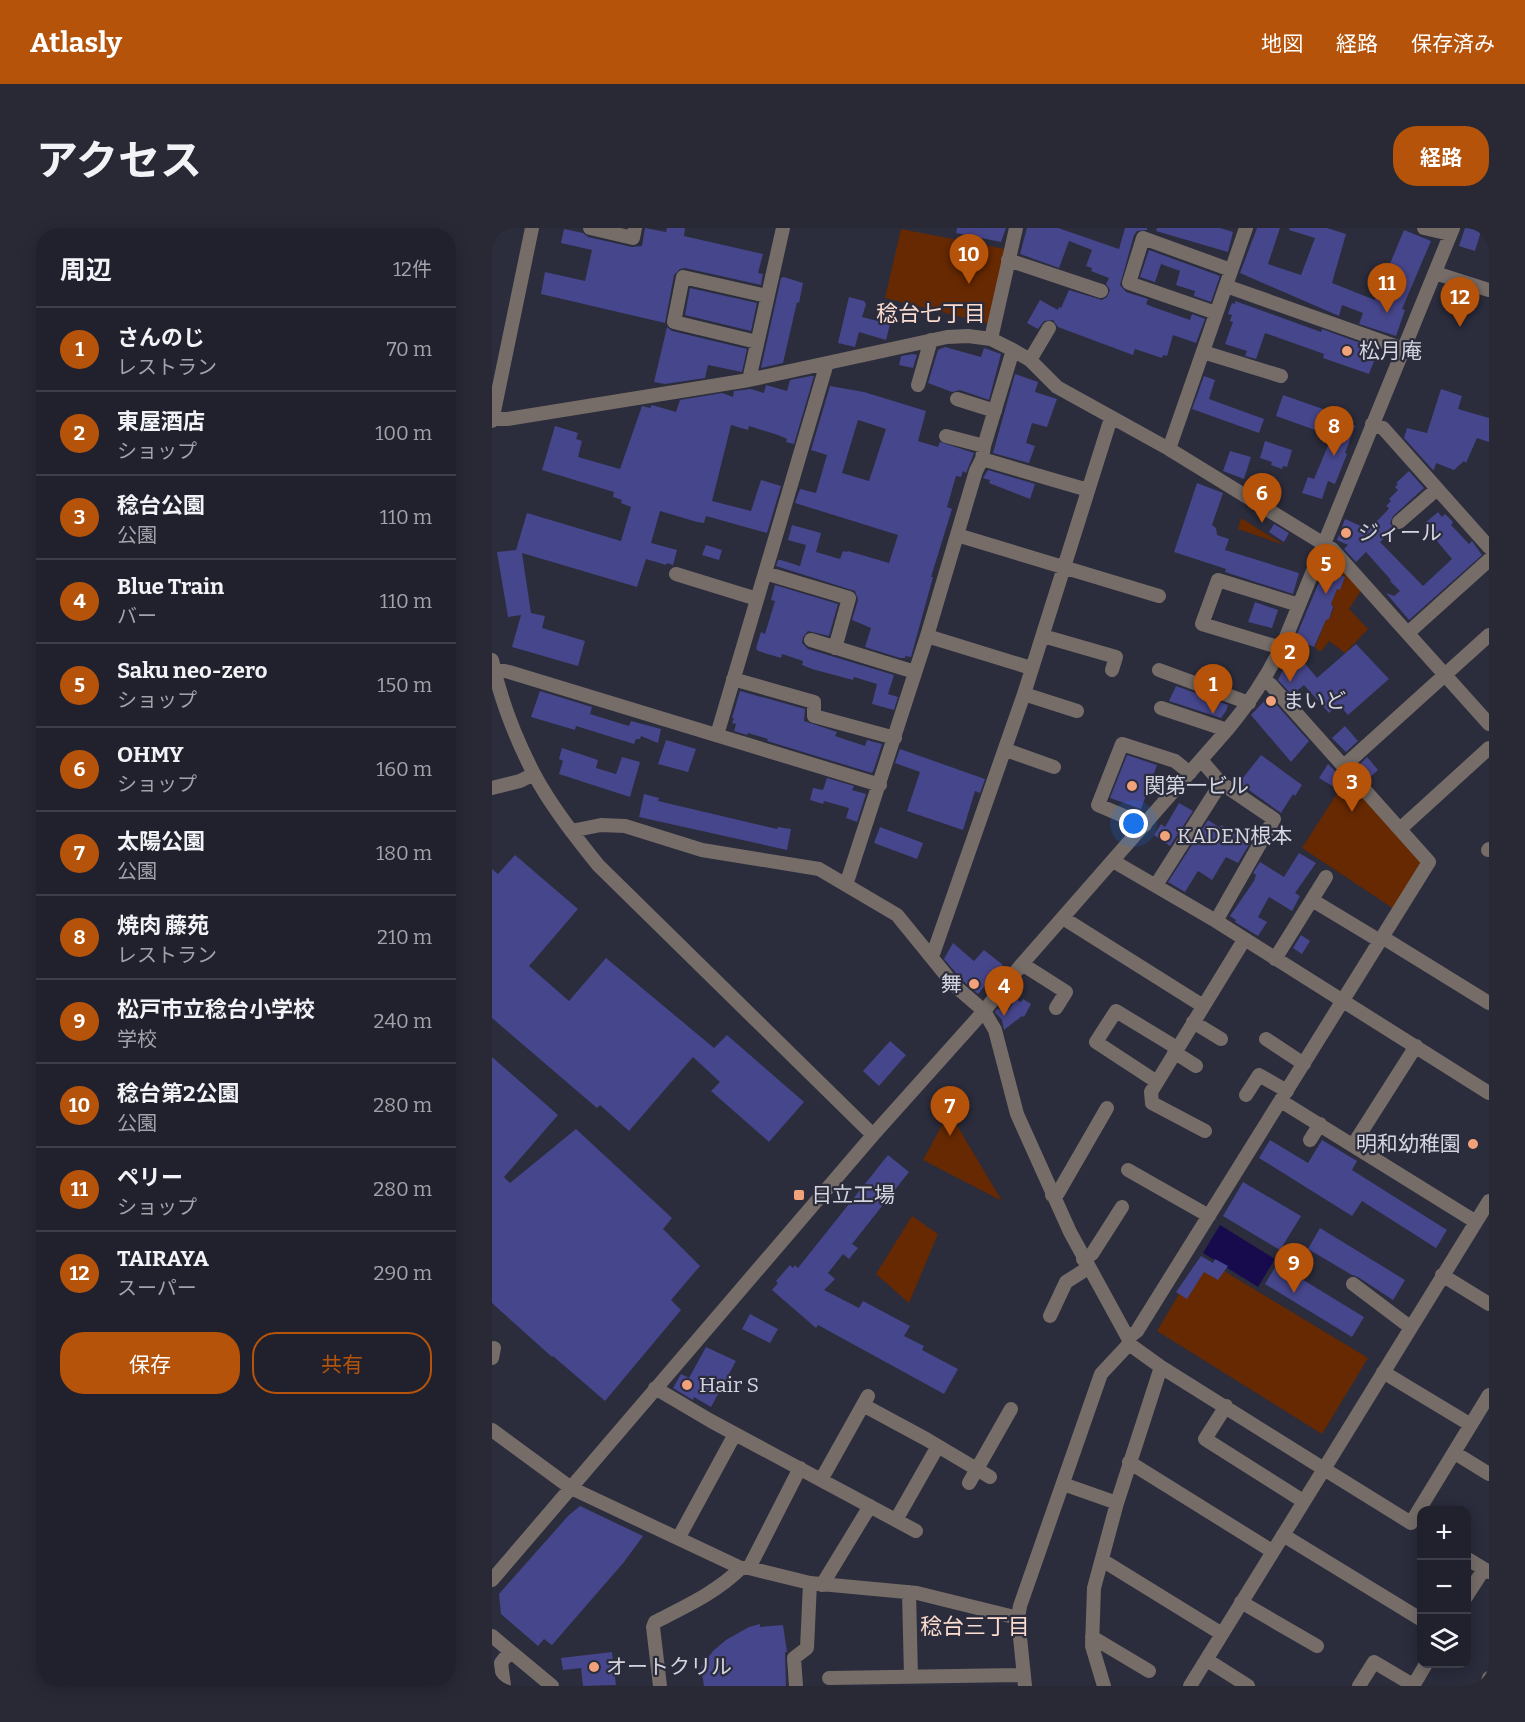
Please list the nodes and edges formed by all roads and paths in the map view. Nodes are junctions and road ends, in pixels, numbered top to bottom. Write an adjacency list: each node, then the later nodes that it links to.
1 (532, 228): 32 (street)
2 (590, 228): 3 (street)
3 (635, 228)
4 (783, 228): 15 (street)
5 (1016, 228): 9 (street)
6 (1246, 228): 10 (street)
7 (1424, 228): 8 (street)
8 (1451, 231): 11 (street)
9 (1008, 260): 14 (street); 18 (street)
10 (1231, 270): 12 (street); 16 (street)
11 (1435, 273): 13 (street); 21 (street)
12 (1226, 286): 16 (street); 21 (street)
13 (1489, 290)
14 (1101, 291)
15 (767, 296): 20 (street); 20 (street)
16 (1216, 313): 23 (street)
17 (1049, 328): 24 (street)
18 (991, 339): 19 (street); 22 (street)
19 (931, 340): 25 (street); 28 (street)
20 (757, 342): 27 (street)
21 (1404, 349): 33 (street)
22 (1013, 350): 24 (street); 30 (street)
23 (1203, 352): 26 (street); 35 (street)
24 (1030, 360): 31 (street)
25 (828, 363): 27 (street); 45 (street)
26 (1281, 376)
27 (748, 380): 32 (street)
28 (918, 385)
29 (957, 399): 30 (street)
30 (995, 411): 36 (street)
31 (1111, 418): 35 (street); 38 (street)
32 (492, 420)
33 (1372, 424): 37 (street); 41 (street)
34 (946, 436): 36 (street)
35 (1170, 449): 41 (street)
36 (983, 453): 38 (street); 40 (street)
37 (1437, 489): 39 (street); 42 (street)
38 (1088, 490): 44 (street)
39 (1400, 522)
40 (957, 535): 44 (street); 52 (street)
41 (1323, 544): 49 (street); 50 (street)
42 (1489, 547)
43 (1489, 560): 50 (street)
44 (1063, 567): 47 (street); 53 (street)
45 (765, 573): 48 (street); 55 (street)
46 (676, 574): 48 (street)
47 (1158, 596)
48 (757, 599): 63 (street)
49 (1299, 605): 56 (street); 56 (street)
50 (1408, 632): 62 (street)
51 (1489, 635): 62 (street)
52 (927, 636): 59 (street); 61 (street)
53 (1043, 636): 57 (street); 59 (street)
54 (811, 640): 55 (street)
55 (835, 648): 61 (street)
56 (1281, 648): 64 (street)
57 (1116, 657)
58 (493, 664): 71 (street); 79 (street)
59 (1031, 668): 65 (street)
60 (1159, 670): 66 (street)
61 (915, 672): 72 (street)
62 (1446, 675): 69 (street); 76 (street)
63 (733, 679): 71 (street); 72 (street)
64 (1264, 680): 66 (street); 76 (street)
65 (1024, 694): 68 (street); 74 (street)
66 (1249, 703): 70 (street)
67 (1161, 708): 70 (street)
68 (1077, 711)
69 (1489, 724)
70 (1227, 730): 75 (street)
71 (717, 735): 81 (street)
72 (895, 738): 81 (street)
73 (1489, 748): 84 (street)
74 (1006, 750): 77 (street); 95 (street)
75 (1202, 760): 78 (street); 80 (street)
76 (1344, 766): 84 (street)
77 (1054, 767)
78 (1190, 773): 83 (street); 83 (street)
79 (534, 774): 82 (street); 85 (street)
80 (1221, 783): 89 (street); 92 (street)
81 (880, 785): 88 (street)
82 (492, 788)
83 (1145, 825): 86 (street)
84 (1400, 829): 93 (street)
85 (571, 831): 88 (street); 117 (street)
86 (1113, 861): 89 (street); 91 (street)
87 (1326, 876): 90 (street)
88 (846, 885): 95 (street)
89 (1156, 885): 92 (street)
90 (1312, 900): 93 (street); 96 (street)
91 (1063, 918): 97 (street); 100 (street)
92 (1216, 921): 94 (street)
93 (1381, 939): 98 (street); 99 (street)
94 (1244, 940): 96 (street); 100 (street)
95 (932, 957): 102 (street)
96 (1275, 959): 98 (street)
97 (1022, 964): 101 (street); 102 (street)
98 (1343, 1001): 106 (street); 108 (street)
99 (1489, 1003)
100 (1203, 1006): 103 (street)
101 (1056, 1008)
102 (984, 1011): 117 (street); 121 (street)
103 (1193, 1022): 104 (street); 107 (street)
104 (1221, 1039)
105 (1266, 1039): 108 (street)
106 (1416, 1046): 111 (street); 119 (street)
107 (1175, 1050): 109 (street); 110 (street); 110 (street)
108 (1304, 1064): 113 (street)
109 (1196, 1066)
110 (1157, 1082): 116 (street)
111 (1489, 1093)
112 (1246, 1095): 113 (street)
113 (1284, 1096): 115 (street); 124 (street)
114 (1107, 1108): 121 (street)
115 (1320, 1124): 118 (street); 119 (street)
116 (1205, 1131)
117 (873, 1136): 135 (street)
118 (1310, 1140)
119 (1353, 1145): 125 (street)
120 (1128, 1170): 124 (street)
121 (1052, 1195): 126 (street)
122 (1489, 1201): 125 (street)
123 (1122, 1207): 126 (street)
124 (1209, 1216): 132 (street)
125 (1476, 1222): 127 (street)
126 (1086, 1263): 130 (street); 132 (street)
127 (1442, 1275): 129 (street); 131 (street)
128 (1353, 1284): 131 (street)
129 (1489, 1304)
130 (1050, 1316)
131 (1410, 1327): 134 (street)
132 (1128, 1341): 133 (street); 152 (street)
133 (1161, 1367): 137 (street); 144 (street)
134 (1383, 1372): 139 (street); 147 (street)
135 (655, 1388): 141 (street); 153 (street)
136 (1489, 1395): 139 (street)
137 (1226, 1406): 147 (street); 154 (street)
138 (1011, 1409): 146 (street)
139 (1471, 1425): 143 (street)
140 (492, 1430): 153 (street)
141 (735, 1434): 145 (street); 161 (street)
142 (938, 1446): 146 (street); 150 (street); 157 (street)
143 (1455, 1453): 148 (street); 158 (street)
144 (1130, 1461): 155 (street); 162 (street)
145 (800, 1468): 150 (street); 165 (street)
146 (976, 1469): 149 (street); 151 (street)
147 (1324, 1469): 154 (street); 158 (street)
148 (1489, 1474)
149 (990, 1477)
150 (821, 1480): 156 (street)
151 (969, 1483)
152 (1063, 1484): 155 (street); 173 (street)
153 (571, 1488): 161 (street); 167 (street)
154 (1303, 1501): 160 (street)
155 (1117, 1503): 163 (street)
156 (870, 1506): 157 (street); 168 (street)
157 (896, 1520): 159 (street)
158 (1416, 1526)
159 (916, 1531)
160 (1283, 1535): 162 (street); 172 (street)
161 (679, 1537): 165 (street)
162 (1272, 1551): 171 (street)
163 (1102, 1560): 174 (street); 176 (street)
164 (1470, 1560): 166 (street)
165 (745, 1568): 168 (street); 189 (street)
166 (1487, 1570): 170 (street)
167 (493, 1576)
168 (816, 1584): 169 (street); 190 (street)
169 (909, 1592): 173 (street); 182 (street)
170 (1471, 1592)
171 (1241, 1602): 174 (street); 177 (street)
172 (1417, 1617)
173 (1018, 1618): 185 (street)
174 (1222, 1634): 179 (street)
175 (492, 1636): 178 (street)
176 (1092, 1637): 181 (street); 191 (street)
177 (1317, 1646)
178 (510, 1651): 187 (street); 188 (street)
179 (1207, 1660): 192 (street); 193 (street)
180 (1424, 1668): 195 (street)
181 (1149, 1671)
182 (911, 1677): 185 (street); 186 (street)
183 (829, 1678): 186 (street)
184 (1489, 1678): 196 (street)
185 (1025, 1681)
186 (891, 1682)
187 (504, 1686)
188 (552, 1686)
189 (660, 1686)
190 (796, 1686)
191 (1104, 1686)
192 (1191, 1686)
193 (1248, 1686)
194 (1359, 1686): 195 (street)
195 (1413, 1686)
196 (1487, 1686)

